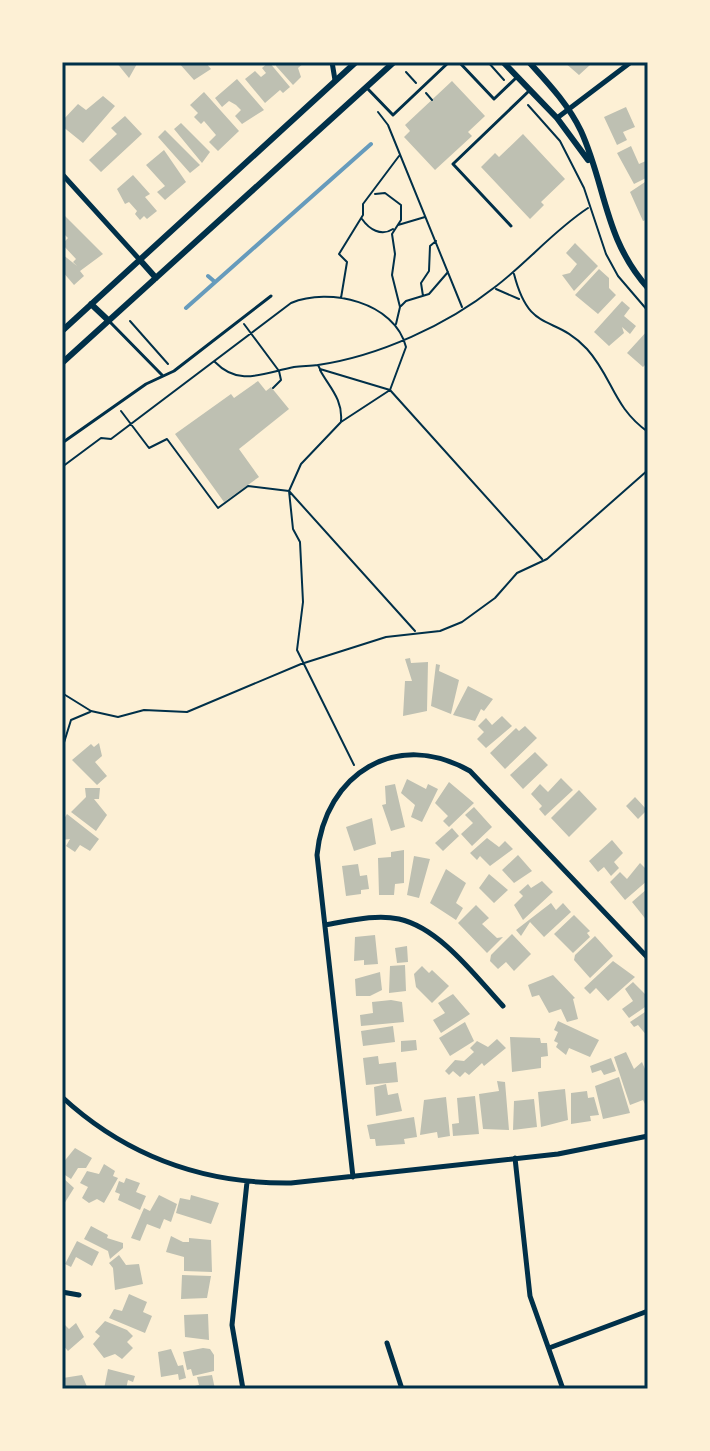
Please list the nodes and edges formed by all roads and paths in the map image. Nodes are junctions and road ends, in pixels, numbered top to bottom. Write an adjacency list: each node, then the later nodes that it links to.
1 (332, 62): 11 (street)
2 (356, 62): 11 (street)
3 (394, 62): 13 (street)
4 (449, 62): 13 (lane)
5 (459, 62): 12 (lane)
6 (488, 62): 12 (path)
7 (503, 62): 10 (street)
8 (631, 62): 17 (street)
9 (530, 63): 10 (street); 17 (street)
10 (517, 77): 12 (lane); 14 (street)
11 (335, 80): 29 (street)
12 (508, 85)
13 (366, 87): 32 (street)
14 (530, 90): 15 (lane); 18 (street)
15 (521, 98): 23 (path); 26 (lane)
16 (375, 107): 19 (path)
17 (568, 108): 18 (street); 20 (street)
18 (557, 118): 20 (street)
19 (400, 155): 22 (path); 24 (path)
20 (590, 163): 34 (street)
21 (62, 174): 29 (street)
22 (374, 194): 25 (path); 27 (path)
23 (588, 208): 31 (path); 42 (path)
24 (426, 217): 27 (path); 28 (path)
25 (362, 218): 27 (path); 37 (path)
26 (511, 226)
27 (395, 227): 40 (path)
28 (436, 241): 30 (path); 36 (path)
29 (140, 260): 32 (street); 39 (street)
30 (448, 272): 36 (path); 41 (path)
31 (513, 273): 33 (path); 38 (path)
32 (156, 278): 44 (street)
33 (494, 288): 38 (path); 41 (path)
34 (648, 288)
35 (271, 296): 43 (lane)
36 (424, 297): 40 (path)
37 (340, 299): 46 (path); 48 (path)
38 (520, 299): 61 (path)
39 (91, 304): 44 (street); 47 (street)
40 (400, 307): 46 (path)
41 (463, 309): 49 (path)
42 (648, 311)
43 (241, 320): 48 (path); 55 (lane)
44 (109, 321): 51 (street); 55 (lane)
45 (130, 321): 52 (path)
46 (396, 325): 49 (path)
47 (62, 331)
48 (251, 333): 50 (path); 54 (path)
49 (404, 338): 53 (path); 57 (path)
50 (214, 361): 54 (path); 60 (path)
51 (62, 363)
52 (168, 364)
53 (319, 367): 54 (path); 57 (path); 59 (path)
54 (279, 371): 56 (path)
55 (162, 376): 58 (lane)
56 (273, 388)
57 (390, 390): 59 (path); 66 (path)
58 (117, 407): 60 (path); 62 (lane)
59 (341, 422): 65 (path)
60 (130, 424): 63 (path); 65 (path)
61 (648, 432)
62 (62, 443)
63 (62, 467)
64 (648, 470): 66 (path)
65 (289, 491): 67 (path); 68 (path)
66 (543, 560): 67 (path)
67 (417, 633): 68 (path)
68 (301, 664): 70 (path); 72 (path)
69 (62, 693): 70 (path)
70 (91, 711): 71 (path)
71 (62, 749)
72 (359, 772): 73 (street); 74 (street)
73 (325, 925): 75 (street); 79 (street)
74 (648, 958)
75 (503, 1006)
76 (62, 1097): 80 (street)
77 (648, 1136): 78 (street)
78 (515, 1158): 79 (street); 85 (street)
79 (353, 1177): 80 (street)
80 (247, 1182): 86 (street)
81 (62, 1292): 82 (street)
82 (79, 1295)
83 (648, 1311): 85 (street)
84 (387, 1343): 87 (street)
85 (549, 1348): 88 (street)
86 (243, 1389)
87 (402, 1389)
88 (563, 1389)

